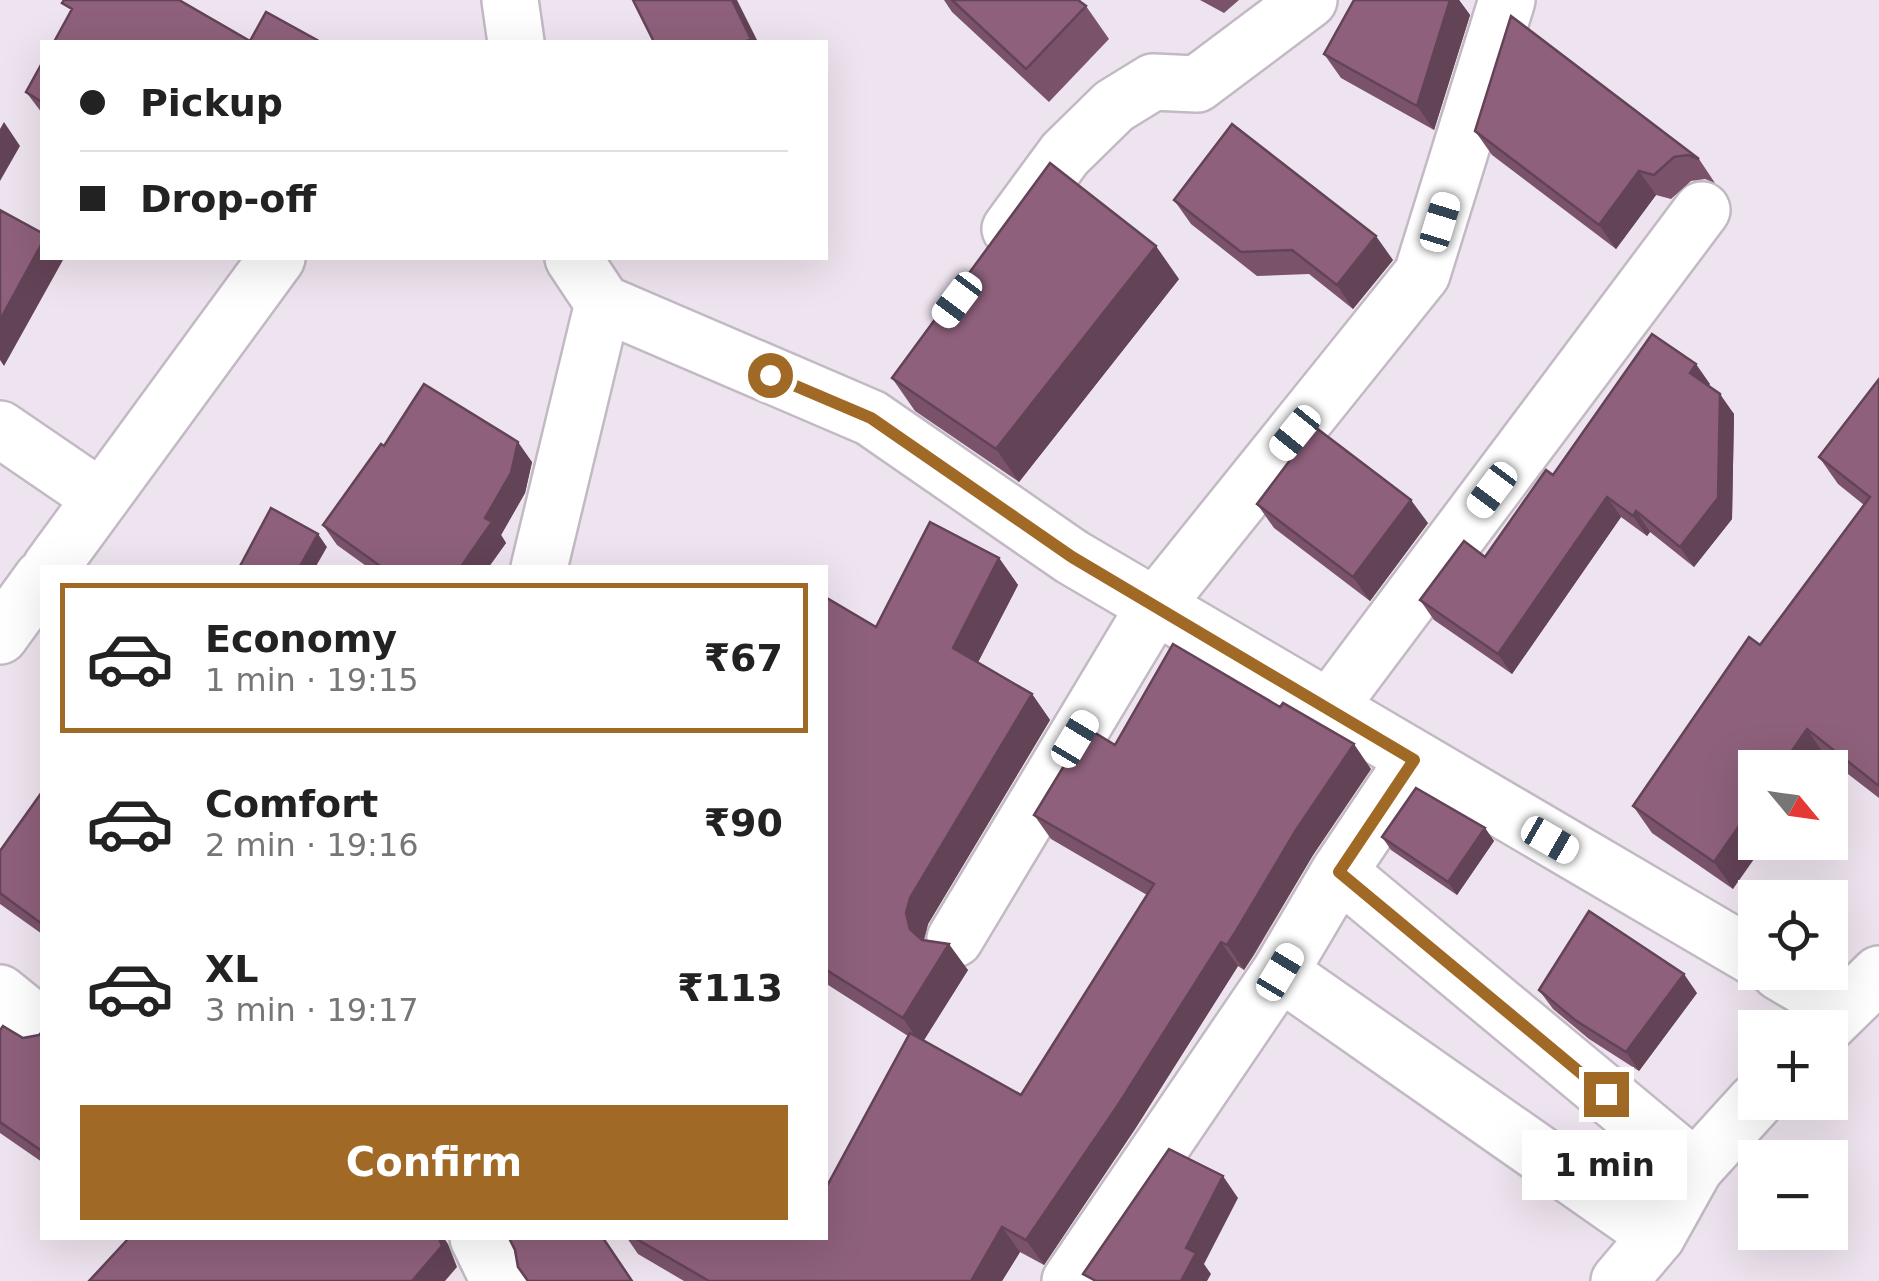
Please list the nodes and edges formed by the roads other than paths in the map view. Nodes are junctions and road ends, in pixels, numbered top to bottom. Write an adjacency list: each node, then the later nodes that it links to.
1 (510, 0): 4 (street)
2 (1310, 0): 8 (street)
3 (1507, 0): 17 (street)
4 (516, 40)
5 (1702, 210): 19 (street)
6 (276, 260): 13 (street)
7 (574, 260): 9 (street)
8 (985, 262)
9 (603, 303): 11 (street); 15 (street)
10 (905, 371): 11 (street)
11 (871, 418): 17 (street)
12 (0, 429): 13 (street)
13 (102, 498): 14 (street)
14 (52, 565)
15 (541, 565)
16 (40, 581): 18 (street)
17 (1155, 606): 19 (street); 22 (street)
18 (0, 636)
19 (1328, 709): 20 (street)
20 (1414, 760): 21 (street); 23 (street)
21 (1339, 872): 24 (street); 30 (street)
22 (955, 939)
23 (1738, 948)
24 (1280, 972): 31 (street); 34 (street)
25 (1819, 990): 27 (street)
26 (0, 993): 28 (street)
27 (1848, 1003)
28 (40, 1025)
29 (1739, 1120): 30 (street)
30 (1695, 1168): 31 (street)
31 (1657, 1236): 35 (street)
32 (479, 1240): 33 (street)
33 (499, 1281)
34 (1070, 1281)
35 (1619, 1281)

